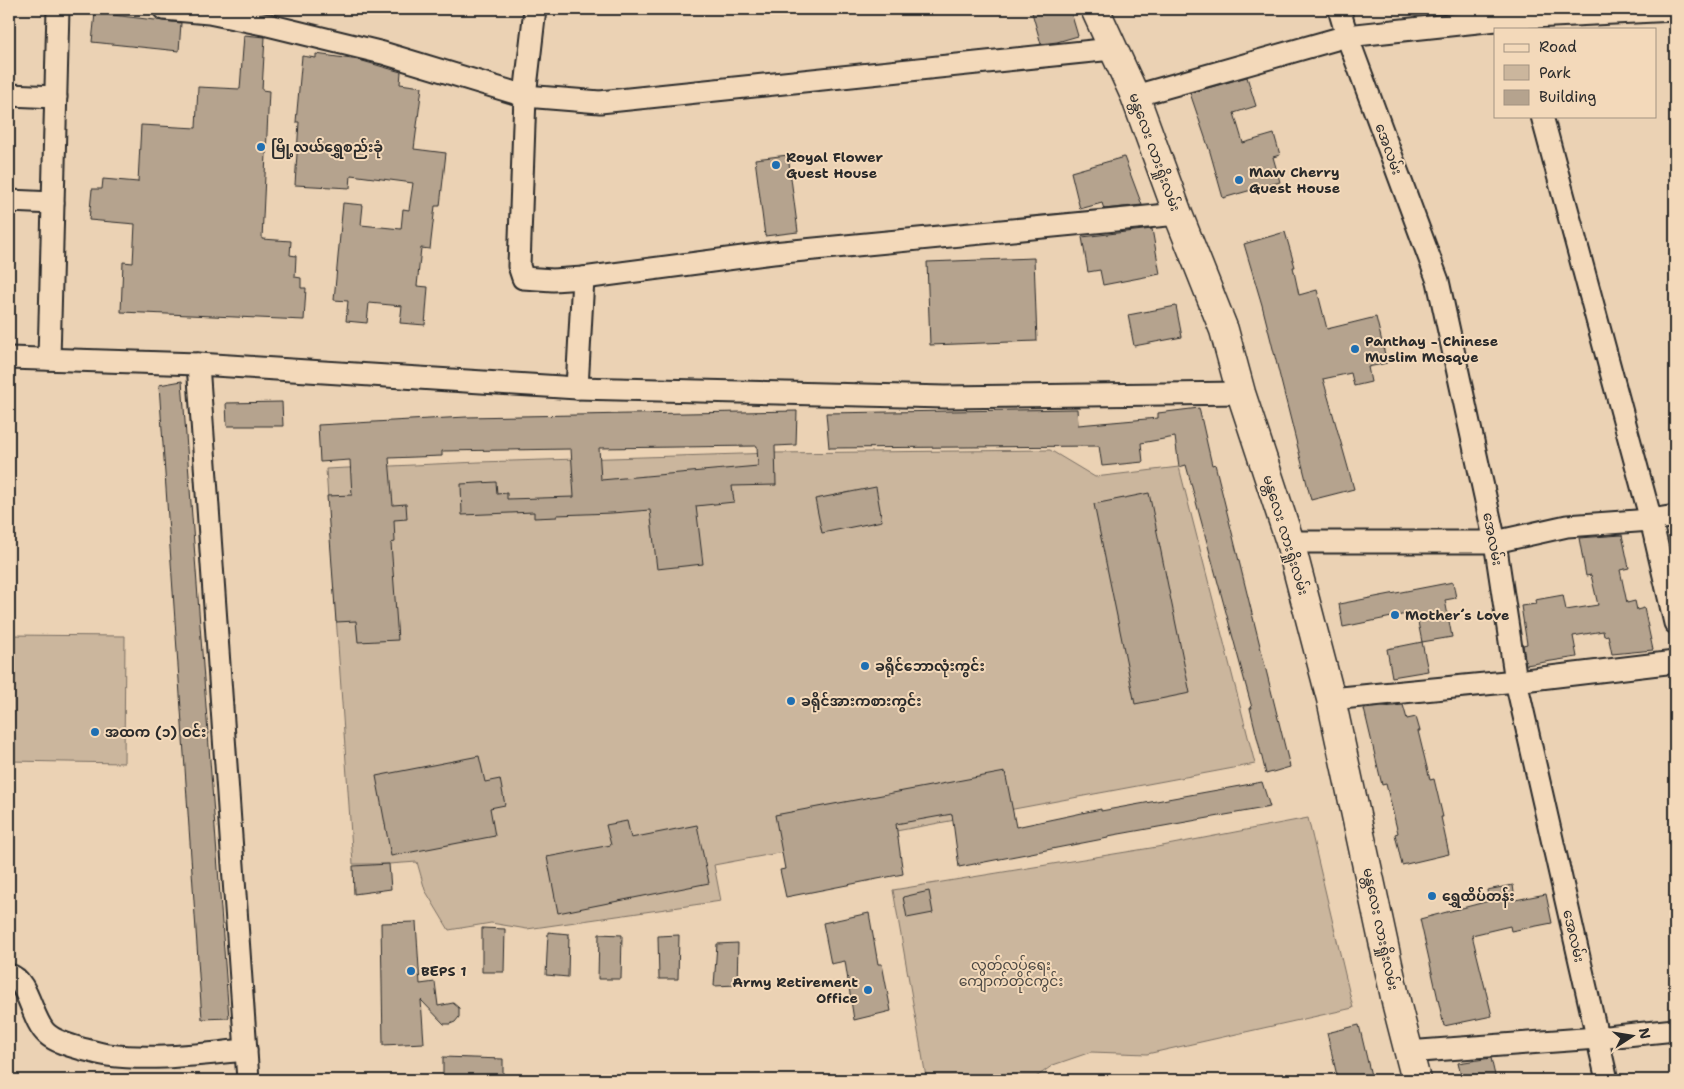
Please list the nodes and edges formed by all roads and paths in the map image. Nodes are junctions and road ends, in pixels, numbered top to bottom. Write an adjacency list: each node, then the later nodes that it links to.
1 (58, 9): 14 (street)
2 (164, 9): 7 (street)
3 (535, 9): 12 (street)
4 (1095, 9): 10 (highway, မန္တလေး လားရှိုးလမ်း)
5 (1339, 9): 9 (street, အေလမ်း)
6 (1675, 10): 8 (street)
7 (271, 17): 12 (street)
8 (1515, 19): 9 (street)
9 (1347, 36): 13 (street); 28 (street, အေလမ်း)
10 (1112, 49): 12 (street); 13 (highway, မန္တလေး လားရှိုးလမ်း)
11 (9, 95): 14 (street)
12 (526, 96): 19 (street)
13 (1135, 96): 18 (highway, မန္တလေး လားရှိုးလမ်း)
14 (56, 98): 17 (street)
15 (1543, 118): 26 (street)
16 (9, 201): 17 (street)
17 (53, 203): 21 (street)
18 (1178, 214): 19 (street); 24 (highway, မန္တလေး လားရှိုးလမ်း)
19 (583, 278): 23 (street)
20 (9, 358): 21 (street)
21 (49, 359): 22 (street)
22 (198, 364): 23 (street); 36 (street)
23 (577, 388): 24 (street)
24 (1241, 393): 27 (highway, မန္တလေး လားရှိုးလမ်း)
25 (1675, 516): 26 (street)
26 (1651, 520): 28 (street); 29 (street)
27 (1290, 542): 28 (street); 32 (highway, မန္တလေး လားရှိုးလမ်း)
28 (1495, 542): 31 (street, အေလမ်း)
29 (1675, 623)
30 (1675, 662): 31 (street)
31 (1516, 682): 32 (street); 35 (street, အေလမ်း)
32 (1331, 699): 37 (highway, မန္တလေး လားရှိုးလမ်း)
33 (9, 975): 36 (street)
34 (1675, 1030): 35 (street)
35 (1597, 1038): 37 (street); 40 (street, အေလမ်း)
36 (246, 1050): 38 (street)
37 (1408, 1052): 39 (highway, မန္တလေး လားရှိုးလမ်း)
38 (248, 1080)
39 (1416, 1080)
40 (1607, 1080)

